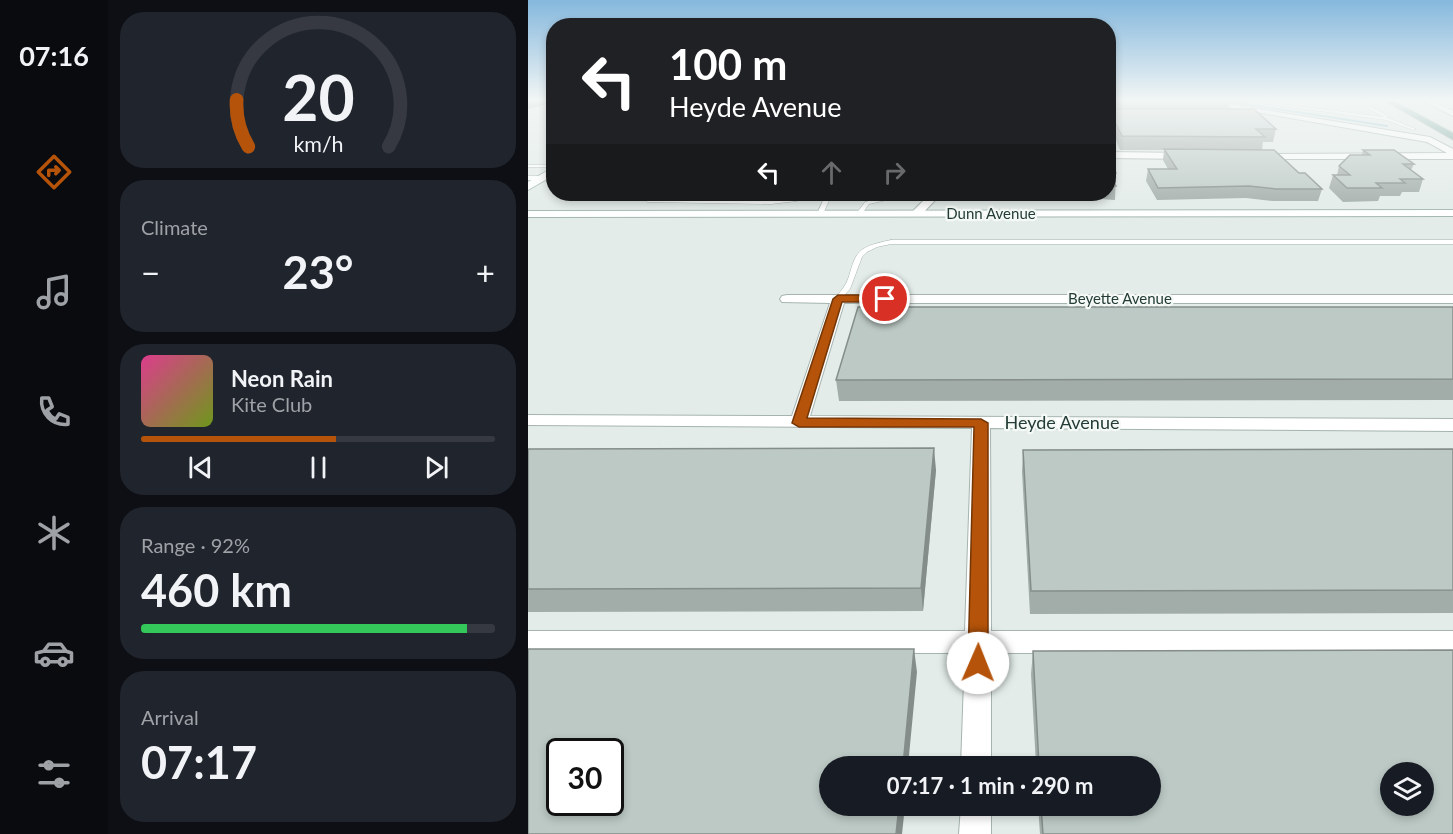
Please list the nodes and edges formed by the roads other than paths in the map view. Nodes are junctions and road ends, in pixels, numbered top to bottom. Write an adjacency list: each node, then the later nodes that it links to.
1 (1430, 140): 3 (street)
2 (1116, 155): 4 (street)
3 (1453, 155): 5 (street)
4 (1204, 156)
5 (1251, 156)
6 (528, 166): 7 (lane)
7 (546, 167)
8 (546, 174): 10 (street)
9 (528, 178): 10 (lane)
10 (541, 178): 11 (street)
11 (528, 187)
12 (649, 201): 13 (lane)
13 (783, 201)
14 (826, 201): 19 (lane)
15 (876, 201): 20 (lane)
16 (929, 201): 21 (street)
17 (528, 213): 19 (street, Dunn Avenue)
18 (1453, 213): 21 (street, Dunn Avenue)
19 (820, 214): 20 (street, Dunn Avenue)
20 (859, 214): 21 (street, Dunn Avenue)
21 (916, 214)
22 (1453, 242): 25 (lane)
23 (1453, 298): 25 (street, Beyette Avenue)
24 (787, 299): 25 (street, Beyette Avenue)
25 (838, 299): 27 (street)
26 (528, 420): 27 (street, Heyde Avenue)
27 (799, 423): 28 (street, Heyde Avenue)
28 (981, 423): 29 (street, Heyde Avenue); 31 (street)
29 (1453, 425)
30 (528, 642): 31 (street)
31 (978, 642): 32 (street); 33 (street)
32 (1453, 642)
33 (976, 756)
34 (976, 816): 35 (street)
35 (975, 834)

